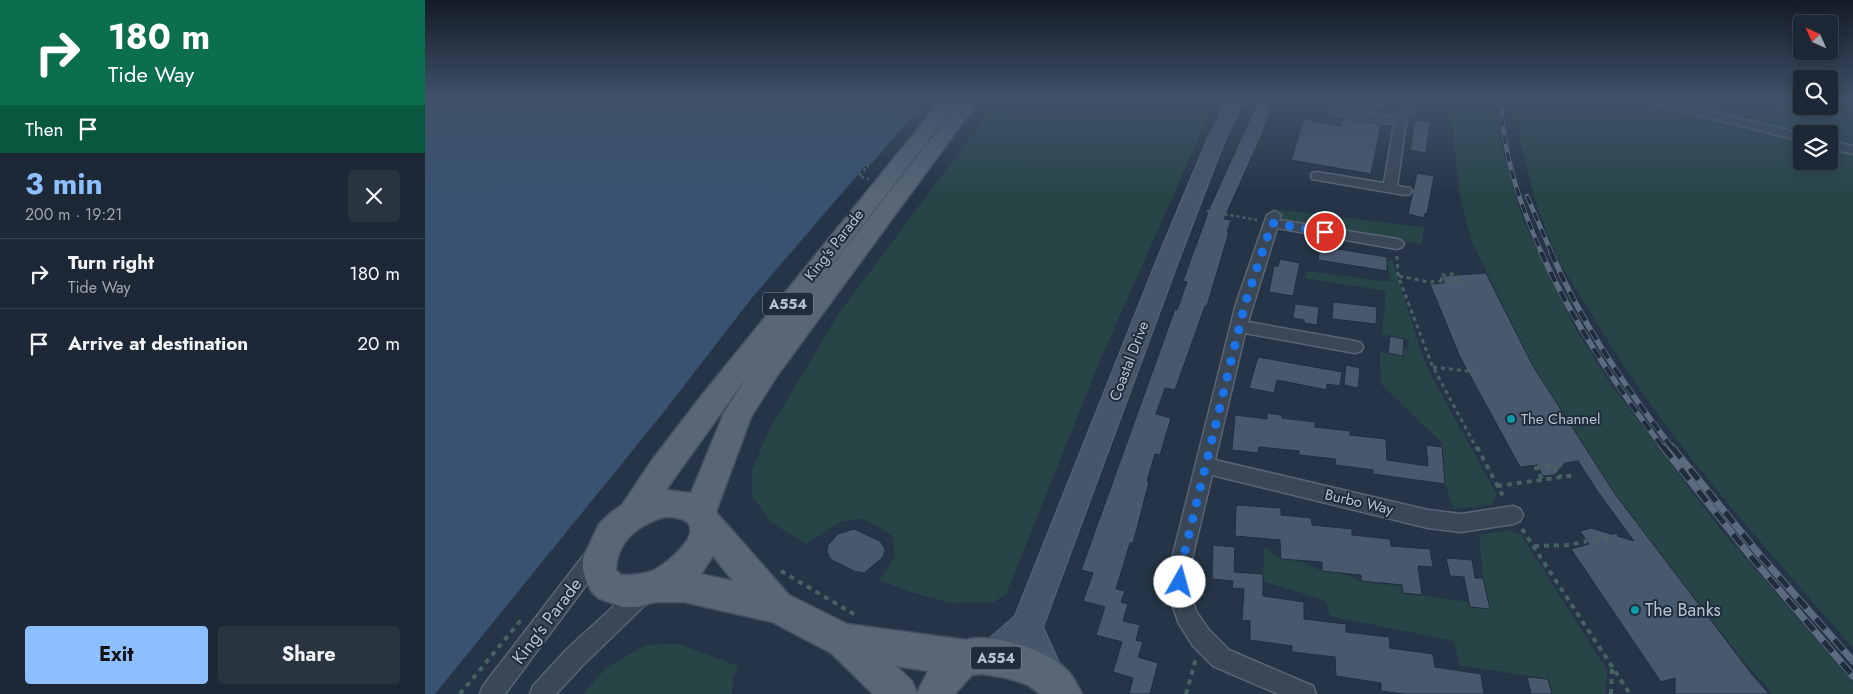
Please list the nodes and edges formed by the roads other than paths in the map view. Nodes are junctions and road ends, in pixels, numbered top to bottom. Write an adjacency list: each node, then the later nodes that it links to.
1 (924, 131): 16 (main road, King's Parade / A554)
2 (946, 131): 18 (main road, King's Parade / A554)
3 (1220, 131): 22 (street, Coastal Drive)
4 (1398, 131): 10 (street)
5 (1779, 131): 6 (street)
6 (1793, 135)
7 (1838, 146): 8 (street)
8 (1853, 150)
9 (1317, 176): 10 (street)
10 (1390, 188): 11 (street)
11 (1405, 191)
12 (1397, 244): 13 (street)
13 (1239, 326): 14 (street); 15 (street)
14 (1355, 347)
15 (1205, 466): 17 (street, Burbo Way); 30 (street)
16 (633, 515): 18 (main road); 19 (main road)
17 (1513, 515)
18 (703, 518): 20 (main road); 21 (main road, A554)
19 (602, 548): 20 (main road); 26 (street, King's Parade)
20 (651, 589): 21 (main road, A554); 27 (street)
21 (777, 607): 23 (main road, A554)
22 (1027, 627): 24 (street, Coastal Drive); 25 (street)
23 (855, 631): 24 (main road, A554); 28 (main road, A554)
24 (979, 658): 25 (main road, A554); 29 (main road, A554)
25 (1056, 685)
26 (491, 694)
27 (541, 694)
28 (899, 694)
29 (935, 694)
30 (1305, 694)

